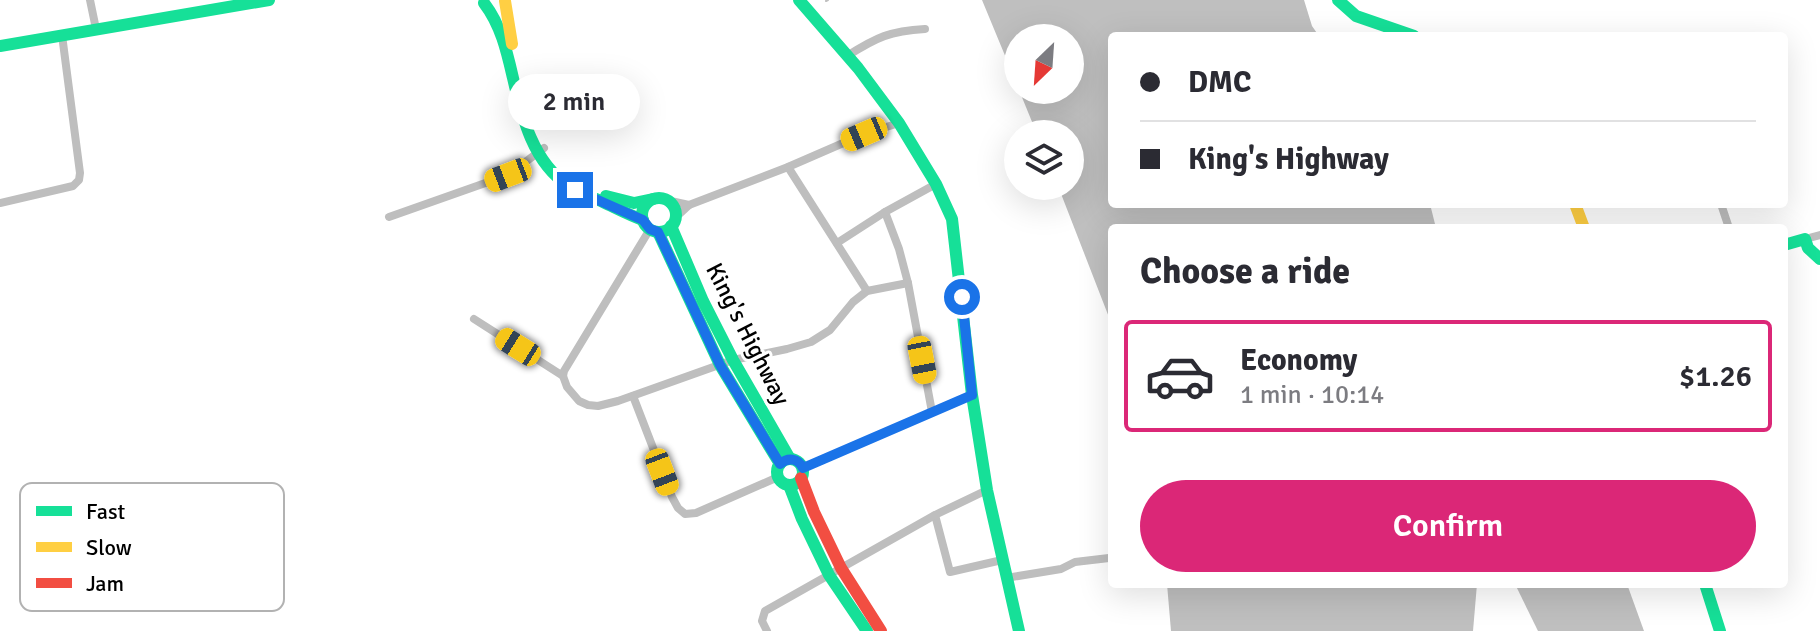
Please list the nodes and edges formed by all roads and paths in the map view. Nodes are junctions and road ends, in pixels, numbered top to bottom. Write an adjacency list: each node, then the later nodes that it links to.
1 (90, 0): 7 (street)
2 (269, 0): 7 (main road)
3 (505, 0): 6 (main road); 14 (main road)
4 (799, 0): 12 (main road)
5 (1338, 0): 9 (main road)
6 (482, 2): 14 (main road)
7 (96, 29): 10 (main road)
8 (925, 29): 12 (street)
9 (1402, 32)
10 (62, 35): 11 (main road); 18 (street)
11 (0, 46)
12 (847, 56): 13 (main road)
13 (899, 123): 15 (street); 16 (main road)
14 (541, 150): 17 (main road); 21 (street); 23 (main road)
15 (788, 167): 19 (street); 26 (street)
16 (936, 184): 20 (street); 34 (main road)
17 (660, 199): 19 (street); 22 (main road); 23 (main road)
18 (0, 203)
19 (689, 205): 22 (street)
20 (885, 212): 26 (street); 29 (street)
21 (389, 217)
22 (674, 222): 23 (main road); 32 (main road, King's Highway)
23 (650, 227): 32 (main road, King's Highway); 33 (street)
24 (1820, 235): 25 (street)
25 (1805, 239): 27 (main road); 28 (main road)
26 (837, 243): 30 (street)
27 (1788, 244)
28 (1820, 259)
29 (908, 283): 30 (street); 36 (street)
30 (867, 291): 32 (street)
31 (474, 319): 33 (street)
32 (726, 362): 35 (street); 37 (main road, King's Highway)
33 (563, 376): 35 (street)
34 (972, 395): 36 (street); 39 (main road)
35 (633, 396): 37 (street)
36 (932, 412): 38 (street)
37 (784, 471): 38 (main road); 38 (main road); 43 (main road, King's Highway)
38 (802, 473): 43 (main road, King's Highway)
39 (987, 490): 40 (street); 42 (main road)
40 (935, 515): 42 (street); 43 (street)
41 (1108, 558): 44 (street)
42 (1002, 560): 44 (main road)
43 (835, 571): 46 (street); 47 (main road, King's Highway); 48 (main road, King's Highway)
44 (1006, 578): 49 (main road)
45 (1706, 588): 50 (main road)
46 (767, 631)
47 (867, 631)
48 (881, 631)
49 (1019, 631)
50 (1720, 631)

